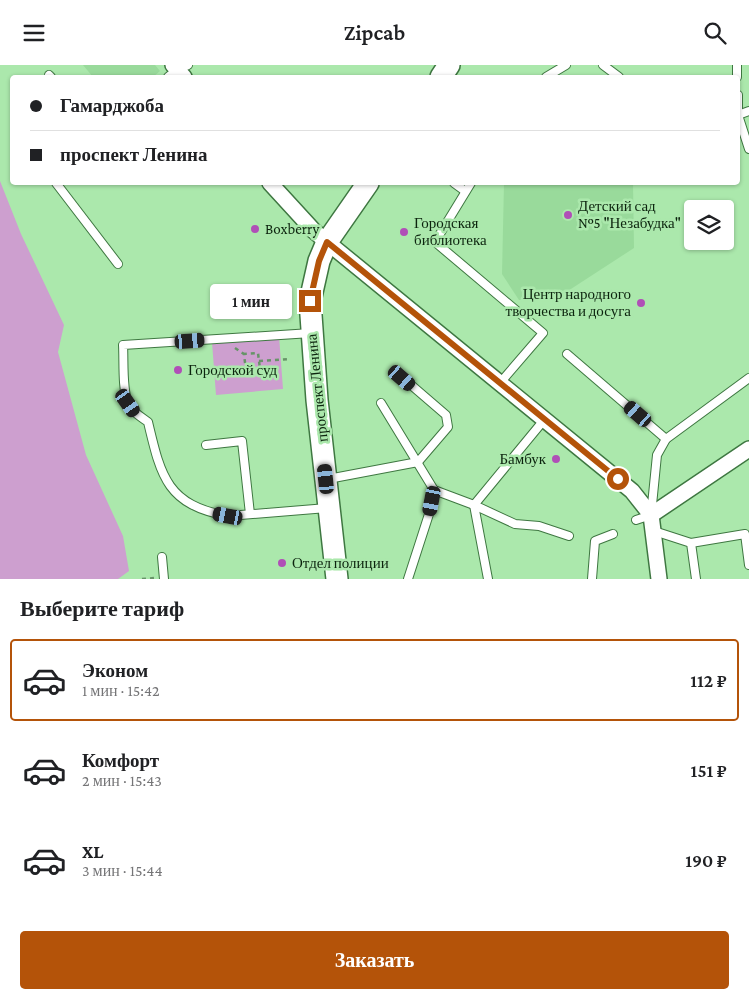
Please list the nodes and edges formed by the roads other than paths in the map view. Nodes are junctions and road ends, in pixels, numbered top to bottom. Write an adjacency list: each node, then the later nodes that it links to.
1 (566, 65): 3 (lane)
2 (603, 65): 4 (lane)
3 (549, 75)
4 (616, 75)
5 (740, 121): 6 (lane)
6 (749, 149)
7 (58, 185): 14 (lane)
8 (272, 185): 13 (street)
9 (367, 185): 13 (main road, проспект Ленина)
10 (457, 185): 12 (lane)
11 (470, 185): 12 (lane)
12 (465, 191): 19 (lane)
13 (326, 241): 15 (main road, проспект Ленина); 19 (street)
14 (118, 264)
15 (311, 333): 26 (main road, проспект Ленина); 30 (lane)
16 (567, 354): 22 (lane)
17 (402, 378): 25 (lane)
18 (749, 378): 22 (lane)
19 (500, 383): 21 (street)
20 (381, 403): 25 (lane)
21 (544, 419): 28 (lane); 31 (street)
22 (666, 439): 31 (lane)
23 (206, 445): 30 (lane)
24 (749, 449): 31 (street)
25 (418, 463): 26 (lane); 27 (lane)
26 (326, 479): 29 (main road, проспект Ленина)
27 (434, 490): 28 (lane); 41 (lane)
28 (474, 505): 35 (lane); 42 (lane)
29 (329, 507): 30 (lane); 40 (main road, проспект Ленина)
30 (250, 514)
31 (651, 515): 32 (lane); 33 (street)
32 (636, 520)
33 (654, 531): 36 (lane); 44 (street)
34 (613, 534): 43 (lane)
35 (569, 536)
36 (691, 543): 38 (lane); 45 (lane)
37 (162, 557): 39 (lane)
38 (749, 565)
39 (164, 579)
40 (336, 579)
41 (408, 579)
42 (488, 579)
43 (592, 579)
44 (659, 579)
45 (696, 579)

